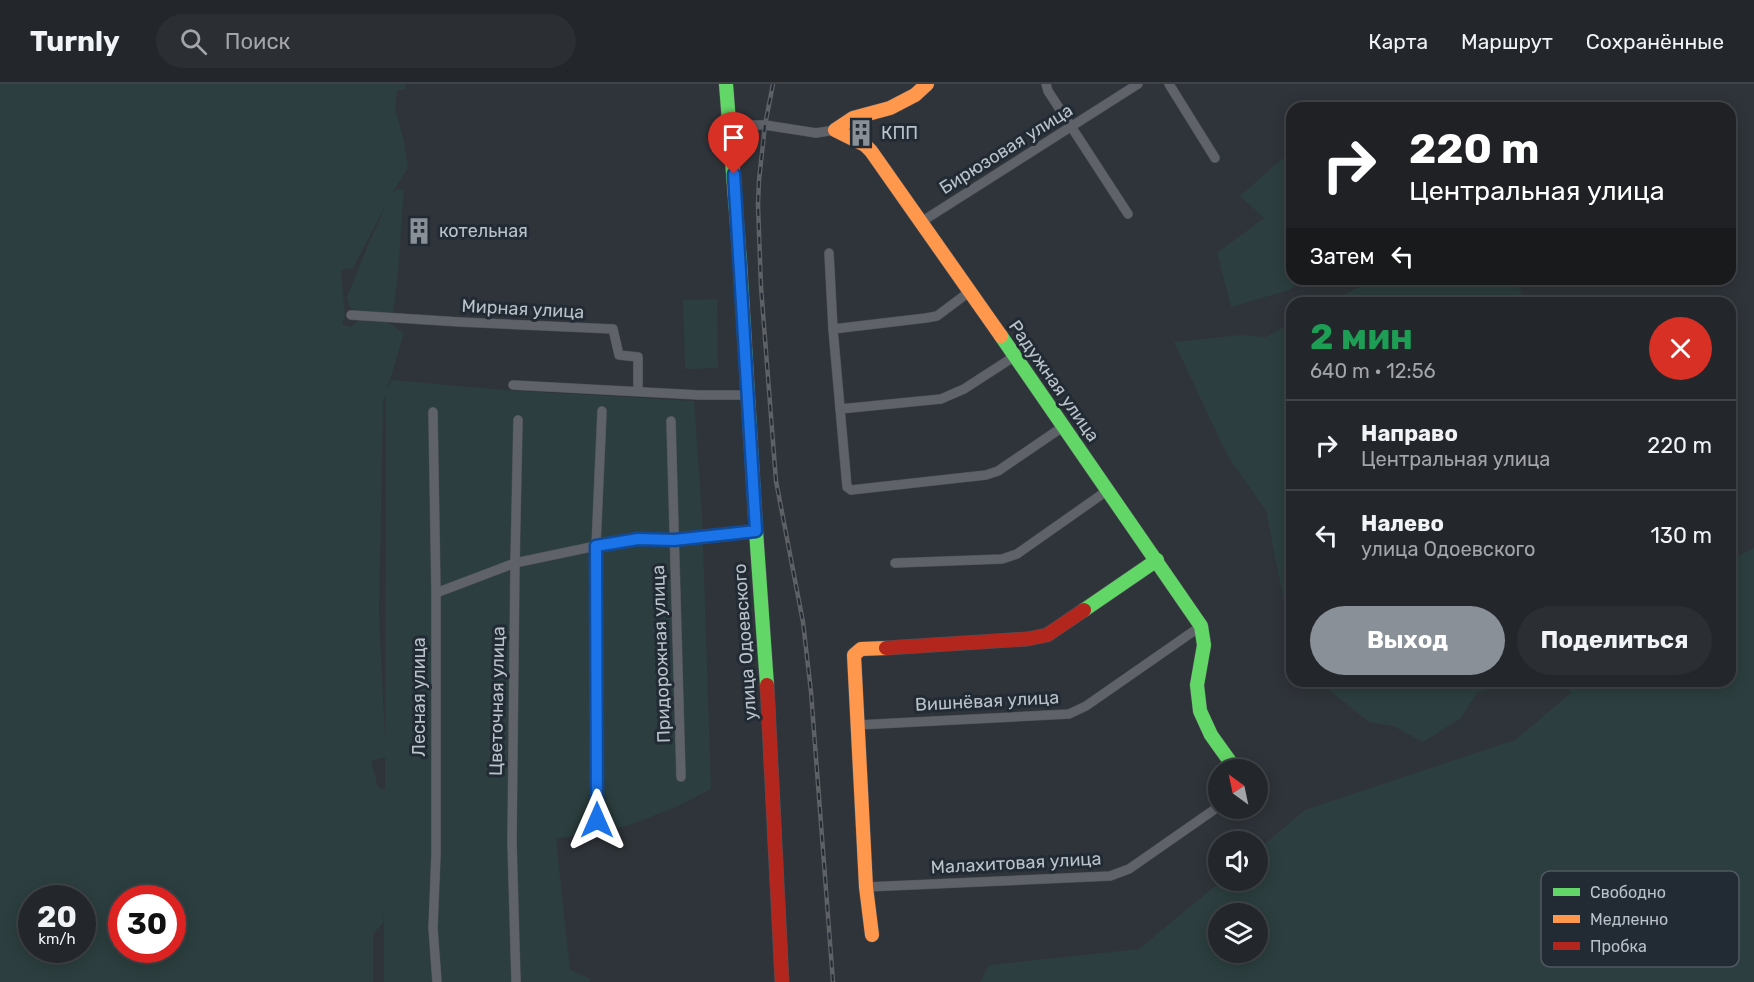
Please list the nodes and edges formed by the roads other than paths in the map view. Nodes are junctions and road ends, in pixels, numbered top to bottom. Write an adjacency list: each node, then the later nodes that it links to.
1 (726, 84): 6 (street, улица Одоевского)
2 (927, 84): 8 (street)
3 (1046, 84): 7 (street)
4 (1138, 84): 7 (street, Бирюзовая улица)
5 (1169, 84): 9 (street)
6 (730, 127): 8 (street); 19 (street, улица Одоевского)
7 (1071, 127): 10 (street); 11 (street, Бирюзовая улица)
8 (835, 130): 11 (street, Радужная улица)
9 (1215, 158)
10 (1128, 214)
11 (921, 222): 13 (street, Радужная улица)
12 (829, 253): 15 (street)
13 (969, 292): 15 (street); 16 (street, Радужная улица)
14 (351, 315): 18 (street, Мирная улица)
15 (833, 329): 20 (street)
16 (1015, 356): 20 (street); 25 (street, Радужная улица)
17 (513, 385): 18 (street)
18 (638, 391): 19 (street)
19 (747, 395): 27 (street, улица Одоевского)
20 (840, 409): 25 (street)
21 (602, 411): 29 (street)
22 (433, 412): 33 (street, Лесная улица)
23 (518, 420): 31 (street, Цветочная улица)
24 (671, 422): 28 (street, Придорожная улица)
25 (1064, 426): 26 (street, Радужная улица)
26 (1107, 490): 30 (street, Радужная улица); 32 (street)
27 (756, 531): 28 (street); 44 (street, улица Одоевского)
28 (674, 540): 29 (street); 37 (street, Придорожная улица)
29 (596, 546): 31 (street); 39 (street)
30 (1157, 560): 34 (street, Радужная улица); 35 (street)
31 (515, 563): 33 (street); 43 (street, Цветочная улица)
32 (895, 563)
33 (436, 593): 42 (street, Лесная улица)
34 (1201, 626): 35 (street, Вишнёвая улица); 36 (street)
35 (857, 725): 40 (street)
36 (1228, 759)
37 (681, 777)
38 (1208, 814): 40 (street, Малахитовая улица)
39 (597, 820)
40 (866, 887): 41 (street)
41 (872, 935)
42 (437, 982)
43 (516, 982)
44 (782, 982)

